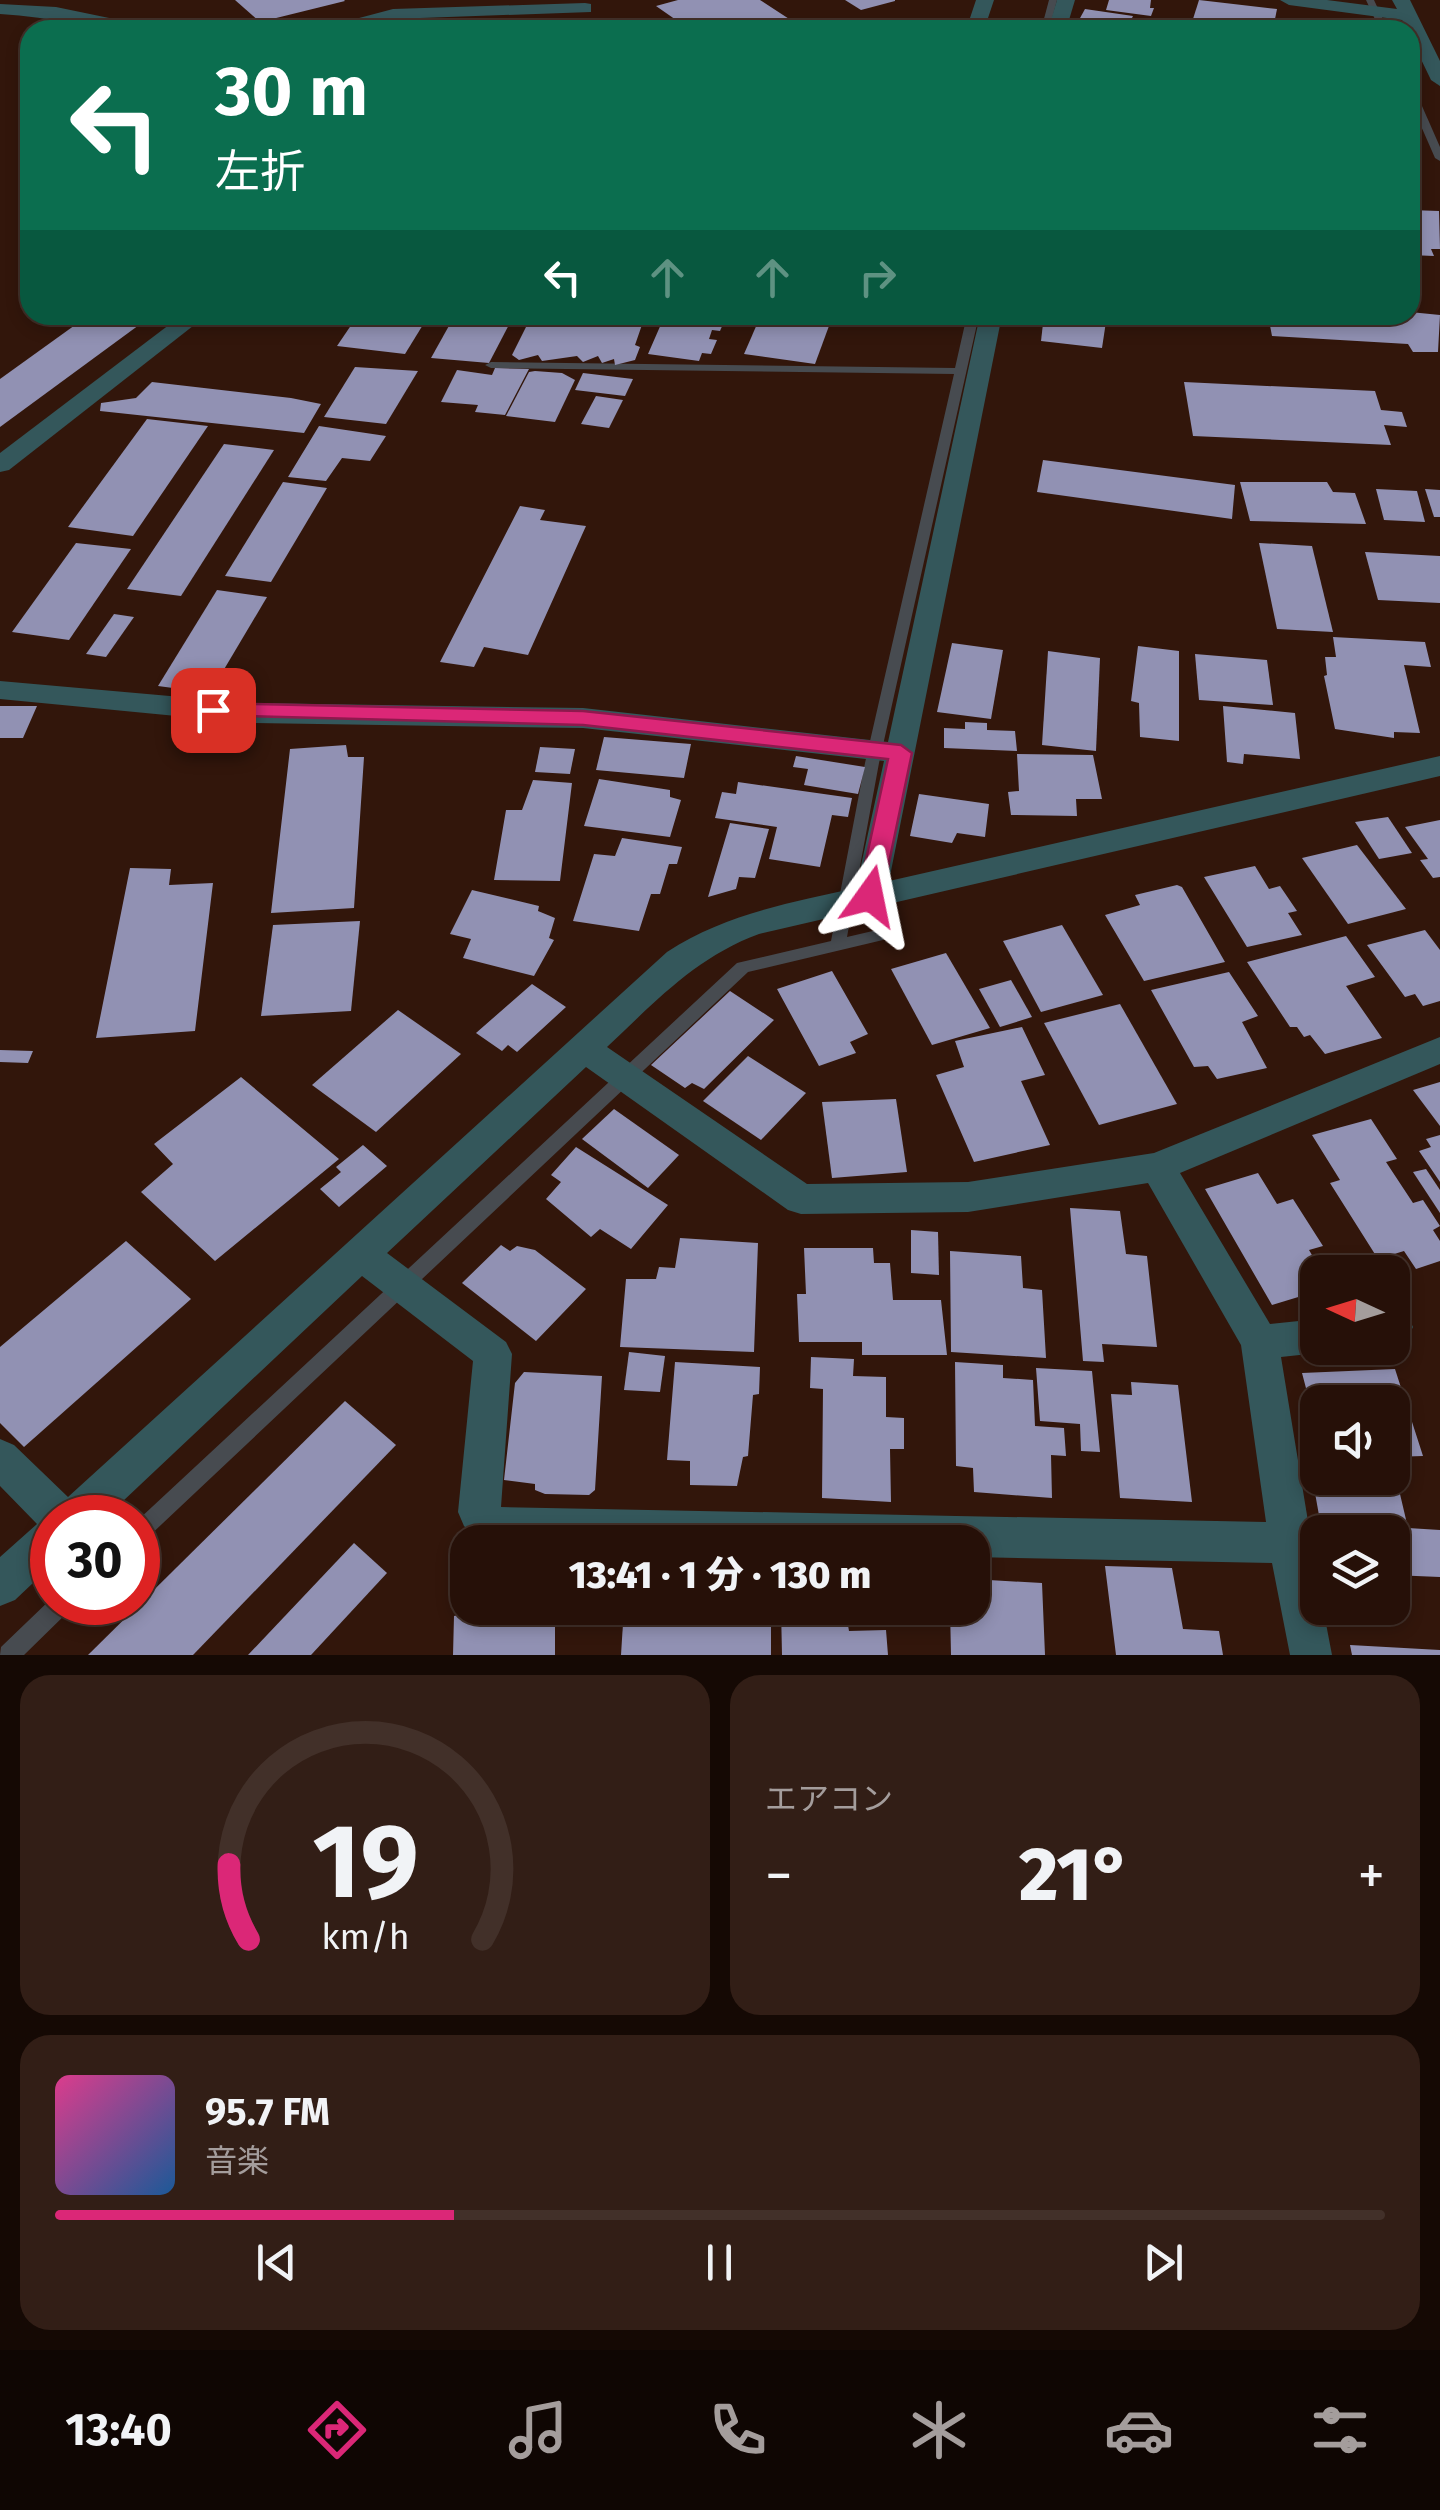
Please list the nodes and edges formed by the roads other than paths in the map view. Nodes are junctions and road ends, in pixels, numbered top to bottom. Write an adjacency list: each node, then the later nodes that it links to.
1 (107, 0): 7 (street)
2 (376, 0): 8 (street)
3 (1289, 0): 5 (street)
4 (591, 4): 8 (street); 11 (street)
5 (1405, 8)
6 (0, 9): 7 (street)
7 (56, 12): 9 (street)
8 (393, 14): 10 (street)
9 (95, 20)
10 (367, 20)
11 (569, 20)
12 (1420, 39): 13 (street)
13 (1440, 80)
14 (183, 325): 16 (street)
15 (989, 325): 18 (street)
16 (0, 464)
17 (0, 690): 18 (street)
18 (901, 753): 20 (street)
19 (1440, 766): 20 (street)
20 (870, 896): 21 (street)
21 (584, 1048): 23 (street); 24 (street)
22 (1440, 1050): 23 (street)
23 (1157, 1167): 26 (street)
24 (360, 1254): 29 (street); 30 (street)
25 (1300, 1338): 26 (street)
26 (1260, 1342): 30 (street)
27 (0, 1458): 28 (street)
28 (37, 1495)
29 (100, 1495)
30 (1290, 1543): 33 (street)
31 (30, 1558): 32 (street)
32 (0, 1585)
33 (1310, 1655)

